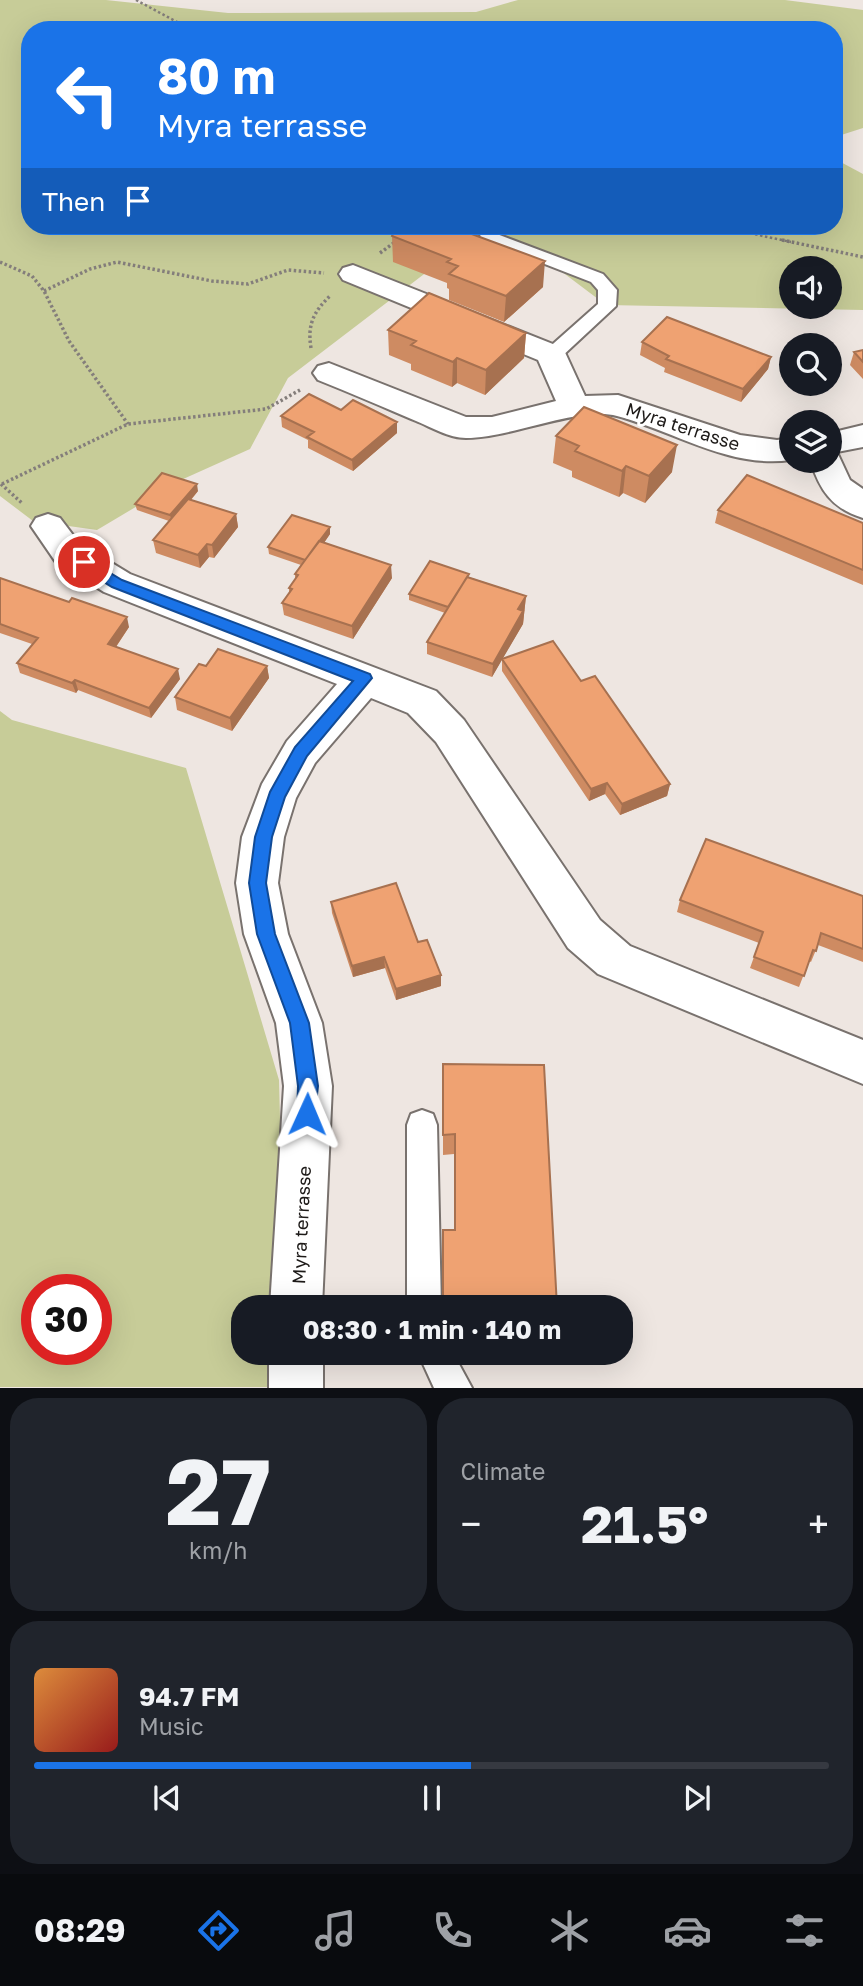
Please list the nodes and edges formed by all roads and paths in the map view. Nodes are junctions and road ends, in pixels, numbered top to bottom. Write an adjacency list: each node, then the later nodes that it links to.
1 (136, 0): 2 (path)
2 (175, 21)
3 (759, 235): 5 (path)
4 (489, 236): 9 (lane)
5 (863, 257)
6 (0, 262): 8 (path)
7 (353, 274): 8 (path); 9 (street)
8 (44, 291): 12 (path)
9 (552, 355): 11 (street)
10 (329, 373): 11 (street, Myra terrasse); 12 (path)
11 (575, 407): 15 (street, Myra terrasse)
12 (128, 424): 17 (path)
13 (863, 436): 14 (street)
14 (842, 440)
15 (779, 451)
16 (830, 473): 18 (street)
17 (0, 483)
18 (863, 506)
19 (48, 526): 20 (street)
20 (365, 678): 21 (street); 23 (street, Myra terrasse)
21 (863, 1062)
22 (422, 1125): 24 (lane)
23 (297, 1295)
24 (424, 1295)
25 (296, 1365): 27 (street)
26 (442, 1365): 28 (lane)
27 (296, 1388)
28 (455, 1388)

